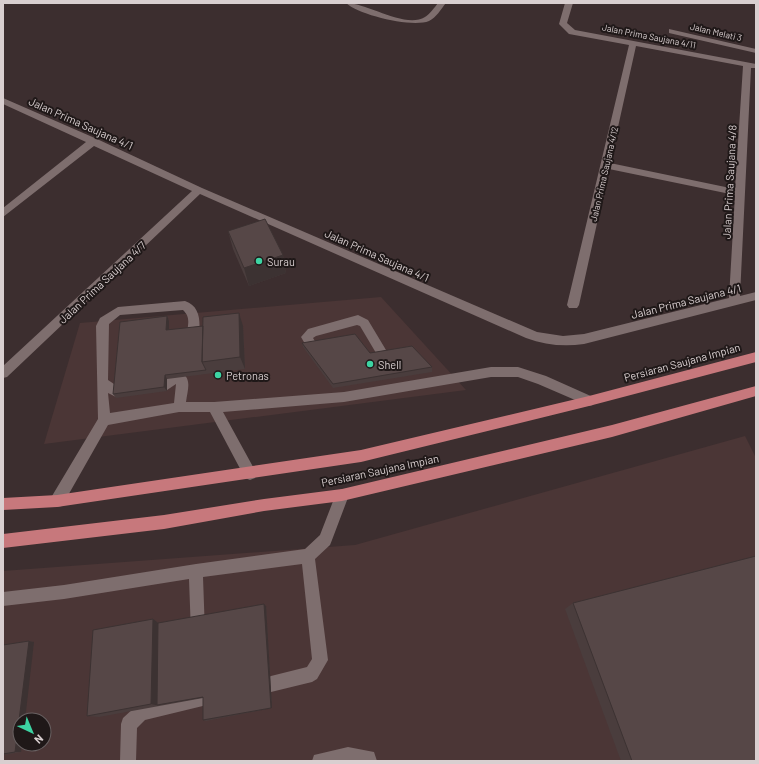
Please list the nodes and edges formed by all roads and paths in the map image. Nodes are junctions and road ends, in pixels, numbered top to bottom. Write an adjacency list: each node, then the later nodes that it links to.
1 (350, 3): 2 (street)
2 (442, 3)
3 (569, 3): 5 (street, Jalan Prima Saujana 4/11)
4 (672, 31): 6 (street, Jalan Melati 3)
5 (633, 43): 7 (street, Jalan Prima Saujana 4/11); 11 (street, Jalan Prima Saujana 4/12)
6 (756, 51)
7 (747, 64): 8 (street, Jalan Prima Saujana 4/11); 13 (street, Jalan Prima Saujana 4/8)
8 (756, 66)
9 (3, 101): 10 (street, Jalan Prima Saujana 4/1)
10 (94, 141): 12 (street, Jalan Prima Saujana 4/1); 14 (street)
11 (606, 165): 13 (street); 17 (street, Jalan Prima Saujana 4/12)
12 (199, 190): 16 (street, Jalan Prima Saujana 4/1); 23 (street, Jalan Prima Saujana 4/7)
13 (740, 193): 16 (street, Jalan Prima Saujana 4/8)
14 (3, 213)
15 (756, 296): 16 (street, Jalan Prima Saujana 4/1)
16 (734, 301)
17 (573, 305)
18 (312, 346): 20 (street)
19 (191, 352): 28 (street)
20 (383, 355)
21 (756, 357): 31 (highway, Persiaran Saujana Impian)
22 (189, 367): 25 (street)
23 (3, 373)
24 (397, 377): 27 (street)
25 (183, 380): 26 (street); 32 (street)
26 (167, 385)
27 (405, 388): 31 (street); 33 (street)
28 (102, 390): 30 (street); 34 (street)
29 (756, 390): 36 (highway, Persiaran Saujana Impian)
30 (116, 392)
31 (589, 401): 35 (highway, Persiaran Saujana Impian)
32 (179, 407): 33 (street); 34 (street)
33 (214, 407): 35 (street)
34 (104, 420): 37 (street)
35 (250, 474): 37 (highway, Persiaran Saujana Impian)
36 (342, 495): 39 (highway, Persiaran Saujana Impian); 40 (street)
37 (57, 501): 38 (highway, Persiaran Saujana Impian)
38 (3, 504)
39 (3, 541)
40 (308, 556): 41 (street); 44 (street)
41 (196, 571): 42 (street); 43 (street)
42 (3, 599)
43 (198, 647)
44 (271, 684)
45 (202, 694): 46 (street)
46 (128, 761)
47 (320, 761): 48 (street)
48 (369, 761)

